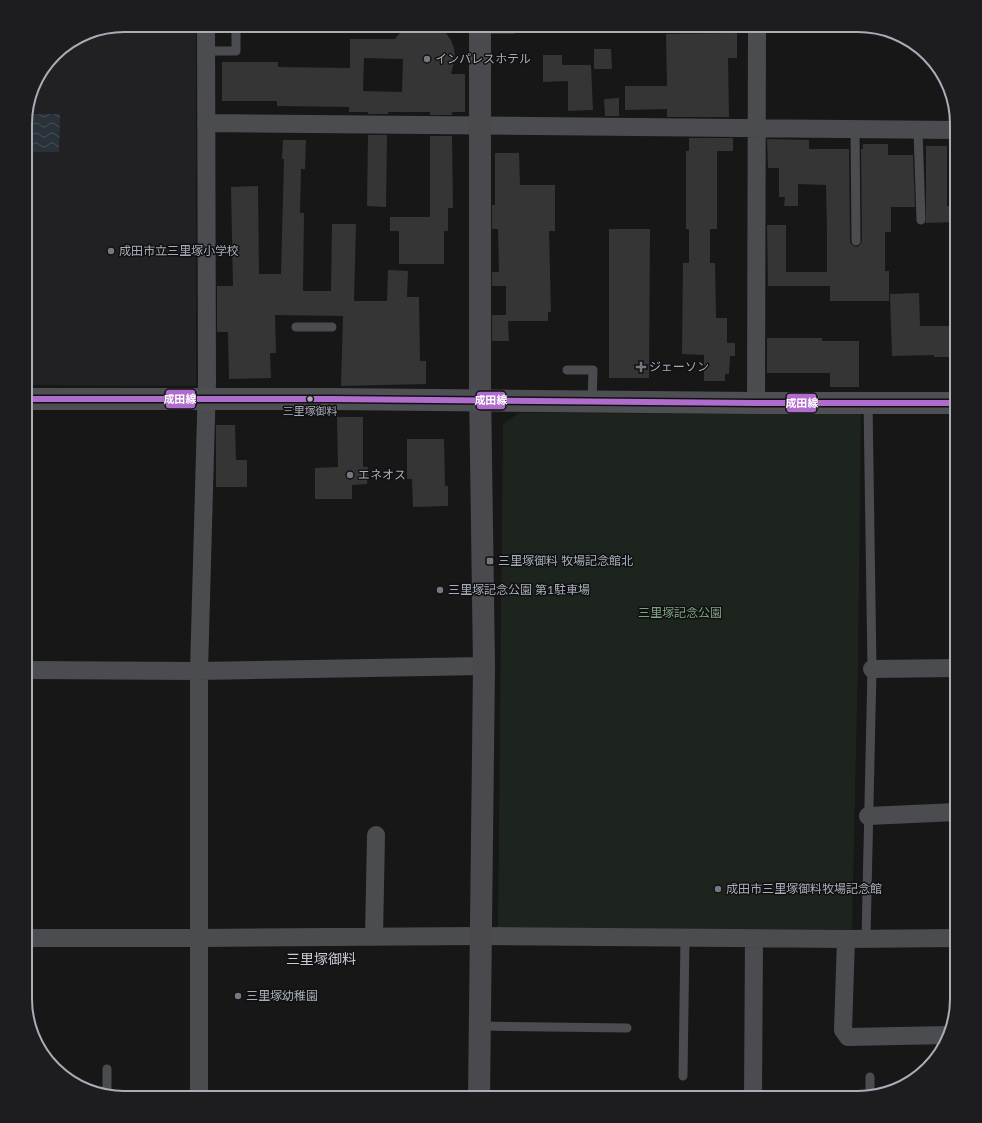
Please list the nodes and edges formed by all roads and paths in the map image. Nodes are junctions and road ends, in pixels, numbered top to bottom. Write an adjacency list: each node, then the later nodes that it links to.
1 (206, 32): 5 (street)
2 (236, 32): 5 (lane)
3 (480, 32): 7 (street)
4 (756, 32): 8 (street)
5 (206, 51): 6 (street)
6 (206, 123): 7 (street); 18 (street)
7 (480, 125): 8 (street); 19 (street)
8 (757, 128): 9 (street); 23 (street)
9 (855, 129): 10 (street); 13 (lane)
10 (918, 130): 11 (street); 12 (lane)
11 (950, 130)
12 (920, 220)
13 (856, 241)
14 (296, 327): 15 (lane)
15 (332, 327)
16 (567, 370): 20 (lane)
17 (32, 398): 18 (main road)
18 (207, 399): 19 (main road); 28 (street)
19 (480, 401): 20 (main road); 24 (street)
20 (592, 402): 23 (main road)
21 (868, 402): 22 (main road); 23 (main road); 26 (lane)
22 (950, 403)
23 (756, 404)
24 (484, 666): 28 (street); 32 (street)
25 (950, 668): 26 (street)
26 (872, 669): 30 (lane)
27 (32, 670): 28 (street)
28 (199, 671): 35 (street)
29 (950, 812): 30 (street)
30 (868, 816): 38 (lane)
31 (376, 835): 33 (street)
32 (481, 936): 33 (street); 36 (street); 41 (street)
33 (374, 937): 35 (street)
34 (32, 938): 35 (street)
35 (199, 938): 49 (street)
36 (684, 938): 37 (street); 45 (lane)
37 (754, 938): 40 (street); 51 (street)
38 (866, 938): 39 (street); 40 (street)
39 (950, 938)
40 (846, 939): 43 (street)
41 (479, 1026): 42 (lane); 50 (street)
42 (627, 1028)
43 (943, 1035)
44 (107, 1069): 47 (lane)
45 (683, 1076)
46 (870, 1077): 48 (lane)
47 (107, 1089)
48 (870, 1090)
49 (199, 1091)
50 (479, 1091)
51 (753, 1091)

